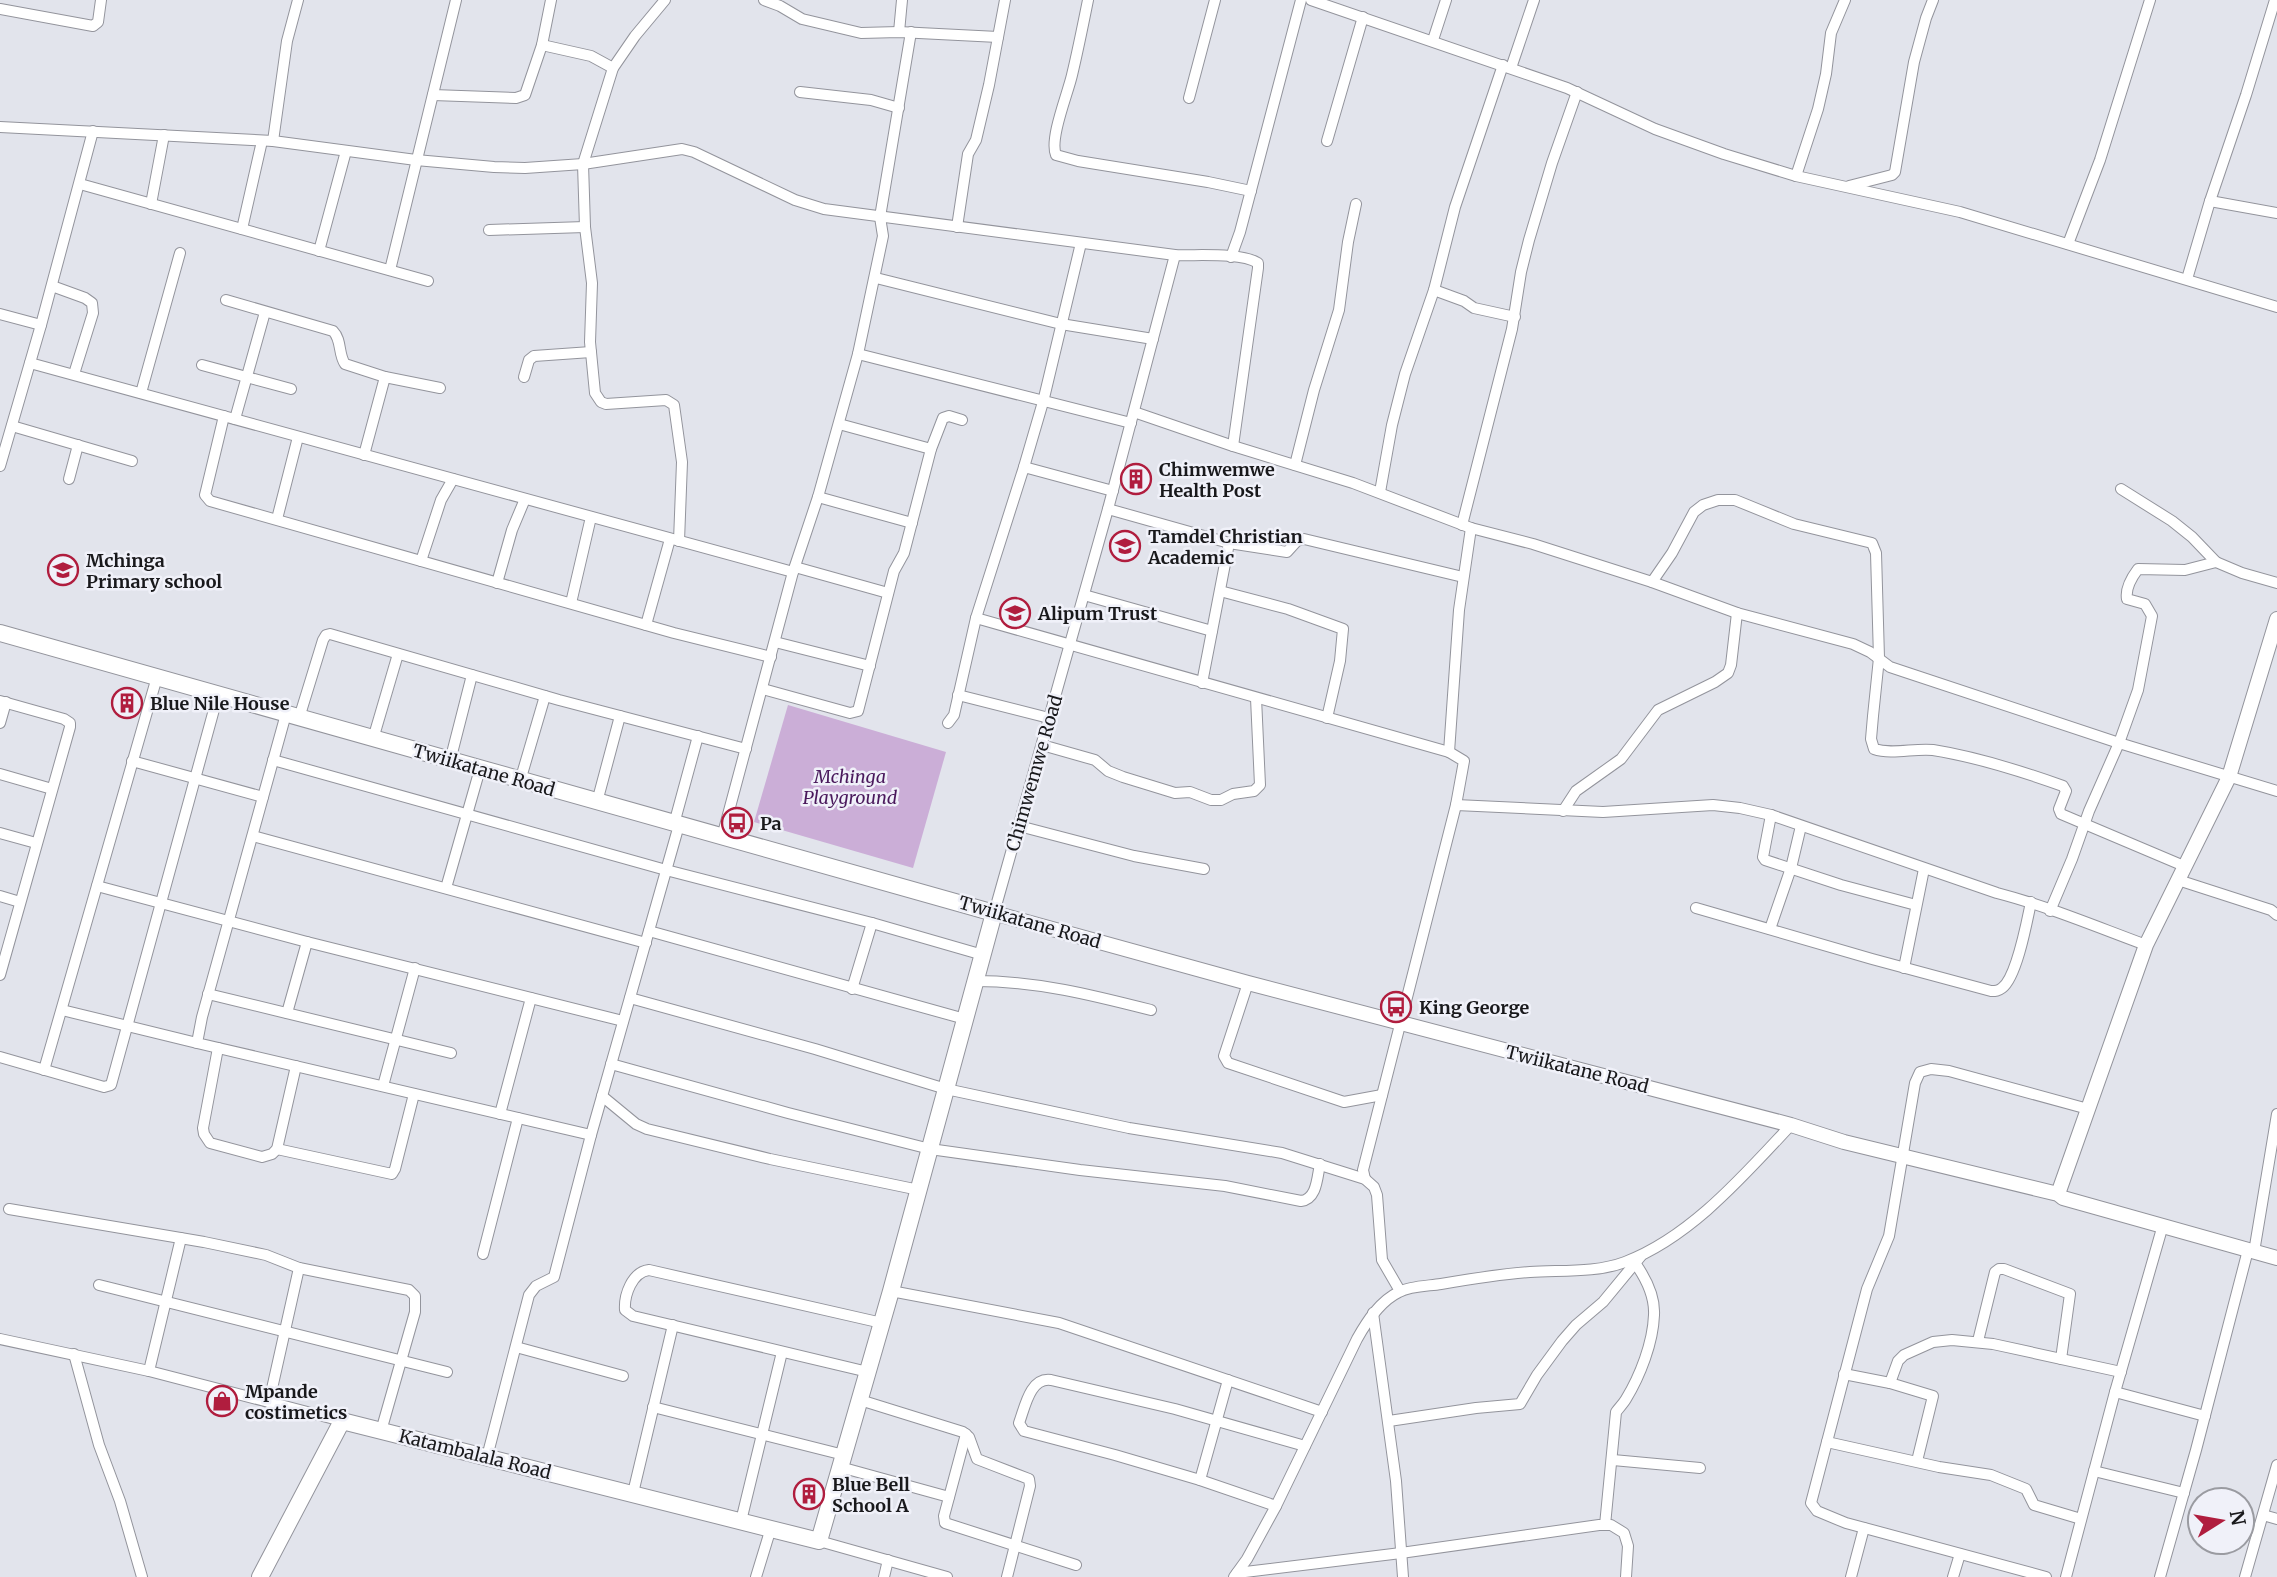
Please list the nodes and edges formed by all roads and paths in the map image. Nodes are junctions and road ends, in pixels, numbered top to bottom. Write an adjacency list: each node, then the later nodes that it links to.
1 (101, 0): 19 (street)
2 (298, 0): 35 (street)
3 (456, 0): 29 (street)
4 (551, 0): 24 (street)
5 (665, 0): 26 (street)
6 (902, 0): 21 (street)
7 (1006, 0): 22 (street)
8 (1088, 0): 43 (street)
9 (1215, 0): 30 (street)
10 (1301, 0): 43 (street)
11 (1311, 0): 20 (street)
12 (1446, 0): 23 (street)
13 (1534, 0): 25 (street)
14 (1845, 0): 40 (street)
15 (1933, 0): 42 (street)
16 (2150, 0): 54 (street)
17 (2275, 0): 44 (street)
18 (773, 1): 21 (street)
19 (0, 9)
20 (1363, 17): 23 (street); 36 (street)
21 (905, 32): 22 (street); 31 (street)
22 (998, 37): 50 (street)
23 (1433, 40): 25 (street)
24 (542, 45): 26 (street); 29 (street)
25 (1507, 66): 28 (street); 64 (street)
26 (613, 68): 39 (street)
27 (800, 92): 31 (street)
28 (1577, 92): 40 (street); 69 (street)
29 (433, 94): 38 (street)
30 (1189, 98)
31 (899, 108): 48 (street)
32 (0, 127): 33 (street)
33 (93, 131): 34 (street); 41 (street)
34 (164, 135): 35 (street); 45 (street)
35 (268, 141): 37 (street); 51 (street)
36 (1327, 141)
37 (346, 151): 38 (street); 55 (street)
38 (416, 160): 39 (street); 59 (street)
39 (583, 164): 48 (street); 49 (street)
40 (1796, 176): 42 (street)
41 (80, 184): 45 (street); 63 (street)
42 (1847, 187): 54 (street)
43 (1251, 191): 58 (street)
44 (2210, 201): 47 (street); 61 (street)
45 (151, 204): 51 (street)
46 (1356, 205): 97 (street)
47 (2277, 213)
48 (880, 217): 50 (street); 60 (street)
49 (585, 227): 52 (street); 73 (street)
50 (957, 227): 53 (street)
51 (242, 229): 55 (street)
52 (489, 230)
53 (1081, 243): 57 (street); 70 (street)
54 (2068, 244): 61 (street)
55 (319, 251): 59 (street)
56 (180, 253): 83 (street)
57 (1175, 255): 58 (street); 72 (street, Chimwemwe Road)
58 (1231, 257): 92 (street)
59 (390, 270): 62 (street)
60 (876, 278): 70 (street); 74 (street)
61 (2187, 279): 66 (street)
62 (428, 281)
63 (52, 286): 71 (street); 77 (street)
64 (1434, 290): 69 (street); 103 (street)
65 (226, 300): 67 (street)
66 (2277, 307)
67 (265, 312): 78 (street); 79 (street)
68 (0, 314): 71 (street)
69 (1515, 317): 110 (street)
70 (1061, 324): 72 (street); 84 (street)
71 (41, 325): 75 (street)
72 (1153, 339): 86 (street, Chimwemwe Road)
73 (591, 352): 80 (street); 111 (street)
74 (858, 354): 84 (street); 88 (street)
75 (30, 363): 77 (street); 89 (street)
76 (202, 365): 78 (street)
77 (74, 374): 83 (street)
78 (248, 376): 82 (street); 85 (street)
79 (385, 377): 81 (street); 94 (street)
80 (524, 377)
81 (440, 388)
82 (290, 389)
83 (141, 393): 85 (street)
84 (1043, 402): 86 (street); 98 (street)
85 (230, 418): 90 (street); 108 (street)
86 (1132, 418): 92 (street); 102 (street, Chimwemwe Road)
87 (962, 419): 93 (street)
88 (839, 424): 93 (street); 104 (street)
89 (12, 426): 91 (street); 96 (street)
90 (298, 437): 94 (street); 108 (street)
91 (78, 445): 95 (street); 99 (street)
92 (1233, 446): 97 (street)
93 (931, 449): 109 (street)
94 (363, 454): 100 (street)
95 (132, 461)
96 (0, 466)
97 (1295, 466): 103 (street)
98 (1024, 467): 102 (street); 125 (street)
99 (69, 479)
100 (453, 479): 105 (street); 113 (street)
101 (2121, 489): 114 (street)
102 (1112, 491): 106 (street, Chimwemwe Road)
103 (1380, 492): 110 (street)
104 (818, 497): 109 (street); 115 (street)
105 (525, 499): 107 (street); 118 (street)
106 (1108, 509): 112 (street); 122 (street, Chimwemwe Road)
107 (592, 517): 111 (street); 123 (street)
108 (278, 519): 113 (street)
109 (912, 523): 121 (street)
110 (1466, 526): 116 (street); 117 (street)
111 (674, 540): 115 (street); 127 (street)
112 (1229, 543): 116 (street); 120 (street)
113 (421, 561): 118 (street)
114 (2216, 562): 119 (street); 154 (street)
115 (794, 570): 121 (street); 131 (street)
116 (1463, 577): 157 (street)
117 (1652, 582): 124 (street); 135 (street)
118 (498, 583): 123 (street)
119 (2277, 583)
120 (1220, 591): 128 (street); 149 (street)
121 (888, 593): 136 (street)
122 (1084, 595): 128 (street); 132 (street, Chimwemwe Road)
123 (571, 603): 127 (street)
124 (1737, 612): 135 (street); 171 (street)
125 (976, 618): 132 (street); 142 (street)
126 (2277, 619): 130 (street)
127 (646, 625): 134 (street)
128 (1212, 631): 139 (street)
129 (0, 633): 138 (main road, Twiikatane Road)
130 (2274, 636): 163 (street)
131 (775, 642): 134 (street); 136 (street)
132 (1070, 645): 139 (street); 148 (street, Chimwemwe Road)
133 (398, 654): 137 (street); 146 (street); 153 (street)
134 (771, 657): 140 (street)
135 (1879, 658): 154 (street); 174 (street)
136 (870, 666): 140 (street)
137 (472, 675): 143 (street); 160 (street)
138 (157, 677): 141 (main road, Twiikatane Road); 159 (street)
139 (1202, 682): 144 (street)
140 (762, 689): 156 (street)
141 (218, 695): 146 (main road, Twiikatane Road); 164 (street)
142 (958, 695): 148 (street); 151 (street)
143 (545, 696): 147 (street); 165 (street)
144 (1256, 698): 149 (street); 155 (street)
145 (3, 701): 150 (street); 166 (street)
146 (292, 716): 153 (main road, Twiikatane Road); 158 (street)
147 (620, 716): 152 (street); 169 (street)
148 (1049, 718): 155 (street, Chimwemwe Road)
149 (1327, 718): 157 (street)
150 (0, 723)
151 (948, 723)
152 (698, 736): 156 (street); 175 (street)
153 (373, 739): 160 (main road, Twiikatane Road)
154 (2119, 743): 163 (street); 174 (street)
155 (1042, 745): 176 (street, Chimwemwe Road)
156 (746, 748): 180 (street)
157 (1449, 752): 170 (street)
158 (274, 760): 168 (street); 172 (street)
159 (132, 761): 164 (street); 188 (street)
160 (450, 761): 161 (main road, Twiikatane Road)
161 (480, 769): 165 (main road, Twiikatane Road); 172 (street)
162 (0, 774): 166 (street)
163 (2229, 777): 167 (street); 182 (street)
164 (196, 779): 168 (street); 193 (street)
165 (520, 780): 169 (main road, Twiikatane Road)
166 (52, 789): 181 (street)
167 (2277, 791)
168 (263, 797): 179 (street)
169 (597, 802): 175 (main road, Twiikatane Road)
170 (1455, 805): 171 (street); 220 (street)
171 (1563, 811): 173 (street)
172 (466, 815): 186 (street); 189 (street)
173 (1771, 815): 177 (street); 183 (street)
174 (2085, 823): 182 (street); 196 (street)
175 (676, 825): 180 (main road, Twiikatane Road); 186 (street)
176 (1019, 826): 184 (street); 197 (street, Chimwemwe Road)
177 (1801, 826): 183 (street); 185 (street)
178 (0, 833): 181 (street)
179 (253, 836): 189 (street); 199 (street)
180 (722, 837): 197 (main road, Twiikatane Road)
181 (36, 844): 191 (street)
182 (2184, 866): 187 (street)
183 (1791, 868): 194 (street); 201 (street)
184 (1204, 869)
185 (1924, 869): 192 (street); 194 (street)
186 (666, 870): 200 (street); 202 (street)
187 (2178, 880): 198 (street); 204 (street)
188 (97, 886): 193 (street); 215 (street)
189 (446, 888): 202 (street)
190 (0, 896): 191 (street)
191 (20, 902): 208 (street)
192 (2031, 902): 196 (street); 207 (street)
193 (161, 904): 199 (street); 221 (street)
194 (1916, 905): 207 (street)
195 (1696, 908): 201 (street)
196 (2050, 911): 204 (street)
197 (994, 913): 205 (main road, Chimwemwe Road); 210 (street, Twiikatane Road)
198 (2277, 915)
199 (228, 921): 203 (street); 212 (street)
200 (872, 923): 205 (street); 211 (street)
201 (1770, 929): 207 (street)
202 (647, 937): 211 (street); 214 (street)
203 (307, 942): 206 (street); 217 (street)
204 (2146, 945): 235 (street)
205 (983, 955): 209 (main road, Chimwemwe Road)
206 (415, 968): 213 (street); 222 (street)
207 (1904, 968)
208 (0, 975)
209 (976, 981): 216 (street); 218 (main road, Chimwemwe Road)
210 (1248, 983): 220 (street, Twiikatane Road); 233 (street)
211 (852, 989): 218 (street)
212 (208, 994): 217 (street); 223 (street)
213 (531, 998): 219 (street); 236 (street)
214 (630, 998): 219 (street); 231 (street)
215 (62, 1010): 221 (street); 229 (street)
216 (1151, 1010)
217 (287, 1013): 222 (street)
218 (965, 1019): 231 (main road, Chimwemwe Road)
219 (623, 1021): 227 (street)
220 (1401, 1024): 233 (street); 239 (street, Twiikatane Road)
221 (128, 1028): 223 (street); 229 (street)
222 (394, 1040): 225 (street); 230 (street)
223 (197, 1043): 224 (street)
224 (218, 1048): 228 (street); 241 (street)
225 (451, 1053)
226 (0, 1057): 229 (street)
227 (611, 1064): 234 (street); 242 (street)
228 (296, 1066): 230 (street); 241 (street)
229 (44, 1070)
230 (383, 1086): 232 (street)
231 (946, 1089): 242 (main road, Chimwemwe Road); 244 (street)
232 (414, 1094): 236 (street); 241 (street)
233 (1382, 1095): 245 (street)
234 (602, 1096): 240 (street); 246 (street)
235 (2088, 1109): 243 (street); 247 (street)
236 (500, 1114): 238 (street)
237 (2277, 1114): 251 (street)
238 (519, 1118): 240 (street); 252 (street)
239 (1791, 1125): 243 (street, Twiikatane Road); 253 (street)
240 (591, 1135): 267 (street)
241 (277, 1149)
242 (930, 1149): 244 (street); 246 (main road, Chimwemwe Road)
243 (1904, 1157): 247 (street, Twiikatane Road); 276 (street)
244 (1320, 1164): 245 (street)
245 (1365, 1179): 259 (street)
246 (919, 1190): 258 (main road, Chimwemwe Road)
247 (2061, 1196): 249 (street, Twiikatane Road)
248 (9, 1209): 250 (street)
249 (2163, 1225): 251 (street, Twiikatane Road); 275 (street)
250 (181, 1238): 256 (street); 260 (street)
251 (2251, 1251): 254 (street, Twiikatane Road); 285 (street)
252 (483, 1254)
253 (1643, 1254): 255 (street); 259 (street)
254 (2277, 1258)
255 (1635, 1263): 288 (street); 295 (street)
256 (299, 1268): 264 (street); 270 (street)
257 (99, 1285): 260 (street)
258 (891, 1291): 262 (main road, Chimwemwe Road); 278 (street)
259 (1400, 1291): 261 (street)
260 (166, 1303): 264 (street); 272 (street)
261 (1373, 1313): 284 (street); 288 (street)
262 (882, 1323): 263 (street); 274 (main road, Chimwemwe Road)
263 (673, 1325): 268 (street); 283 (street)
264 (284, 1330): 270 (street); 282 (street)
265 (0, 1339): 269 (street, Katambalala Road)
266 (1978, 1341): 271 (street); 271 (street); 279 (street)
267 (516, 1347): 277 (street); 294 (street)
268 (782, 1352): 274 (street); 290 (street)
269 (74, 1354): 272 (street, Katambalala Road); 320 (street)
270 (401, 1359): 273 (street); 289 (street)
271 (2061, 1359): 275 (street)
272 (149, 1371): 282 (street, Katambalala Road)
273 (447, 1372)
274 (868, 1372): 281 (main road, Chimwemwe Road)
275 (2120, 1372): 280 (street)
276 (1844, 1374): 279 (street); 292 (street)
277 (623, 1376)
278 (1228, 1380): 284 (street); 287 (street)
279 (1890, 1383): 297 (street)
280 (2115, 1392): 285 (street); 300 (street)
281 (860, 1400): 291 (street); 296 (main road, Chimwemwe Road)
282 (269, 1402): 286 (street, Katambalala Road)
283 (653, 1406): 290 (street); 302 (street)
284 (1321, 1412): 293 (street)
285 (2205, 1416): 303 (street)
286 (341, 1421): 289 (main road, Katambalala Road); 321 (main road)
287 (1216, 1421): 293 (street); 301 (street); 301 (street)
288 (1389, 1421): 315 (street)
289 (381, 1431): 294 (main road, Katambalala Road)
290 (762, 1434): 296 (street); 309 (street)
291 (966, 1434): 304 (street); 314 (street)
292 (1827, 1442): 297 (street); 312 (street)
293 (1305, 1446): 305 (street)
294 (487, 1457): 302 (main road, Katambalala Road)
295 (1613, 1460): 299 (street); 310 (street)
296 (842, 1461): 304 (street); 313 (main road, Chimwemwe Road)
297 (1917, 1461): 307 (street)
298 (2277, 1465): 306 (street)
299 (1700, 1468)
300 (2094, 1471): 303 (street); 307 (street)
301 (1200, 1480): 305 (street)
302 (633, 1493): 309 (main road, Katambalala Road)
303 (2184, 1493): 332 (street)
304 (949, 1497): 314 (street)
305 (1276, 1506): 319 (street)
306 (2263, 1515): 308 (street); 333 (street)
307 (2081, 1519): 331 (street)
308 (2277, 1519)
309 (741, 1521): 311 (main road, Katambalala Road)
310 (1605, 1525): 315 (street); 327 (street)
311 (771, 1528): 313 (main road, Katambalala Road); 322 (street)
312 (1864, 1528): 316 (street); 328 (street)
313 (819, 1541): 317 (street, Katambalala Road)
314 (1015, 1546): 318 (street); 325 (street)
315 (1401, 1553): 319 (street); 326 (street)
316 (1960, 1554): 329 (street); 330 (street)
317 (888, 1560): 323 (street); 324 (street, Katambalala Road)
318 (1076, 1566)
319 (1235, 1575)
320 (142, 1577)
321 (260, 1577)
322 (756, 1577)
323 (884, 1577)
324 (947, 1577)
325 (1007, 1577)
326 (1403, 1577)
327 (1626, 1577)
328 (1851, 1577)
329 (1954, 1577)
330 (2046, 1577)
331 (2066, 1577)
332 (2160, 1577)
333 (2245, 1577)

